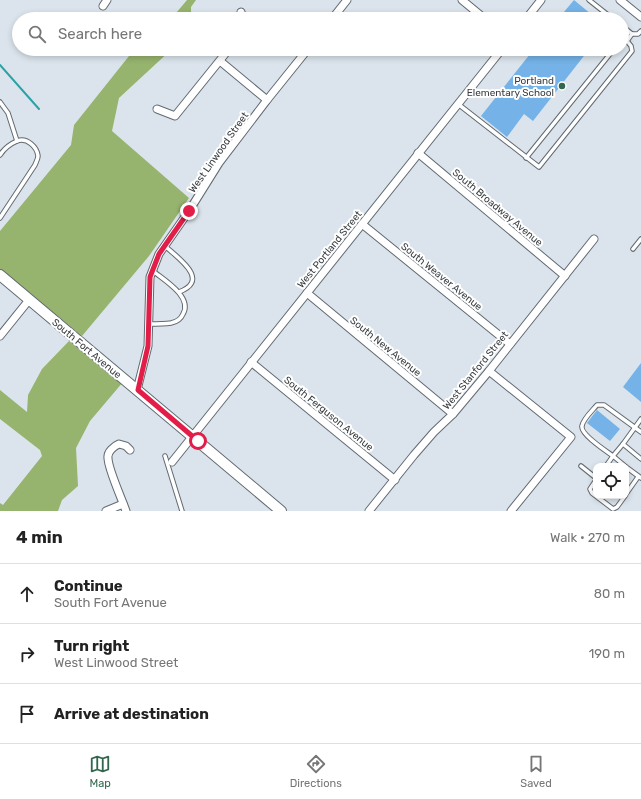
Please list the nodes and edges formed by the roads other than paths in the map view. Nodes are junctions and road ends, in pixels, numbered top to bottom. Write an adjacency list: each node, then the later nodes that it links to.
1 (347, 0): 6 (street)
2 (462, 0): 7 (street)
3 (541, 0): 8 (street)
4 (589, 0): 9 (lane)
5 (620, 0): 10 (street)
6 (338, 12)
7 (477, 12)
8 (532, 12)
9 (604, 12)
10 (641, 17)
11 (641, 31): 13 (lane)
12 (629, 32): 13 (lane)
13 (632, 34): 14 (lane)
14 (629, 37)
15 (629, 45): 16 (lane)
16 (629, 55)
17 (224, 56): 22 (street)
18 (302, 56): 23 (street, West Linwood Street)
19 (496, 56): 25 (street, West Portland Street)
20 (608, 56): 30 (lane)
21 (628, 56): 30 (lane)
22 (220, 61): 23 (street); 26 (street)
23 (267, 100): 35 (street, West Linwood Street)
24 (0, 102): 27 (lane)
25 (458, 104): 28 (street, West Portland Street); 30 (lane)
26 (157, 109)
27 (17, 141): 29 (lane); 31 (lane)
28 (418, 153): 32 (street, West Portland Street); 39 (street, South Broadway Avenue)
29 (0, 155)
30 (526, 158)
31 (0, 218)
32 (362, 224): 41 (street, West Portland Street); 45 (street, South Weaver Avenue)
33 (594, 239): 39 (street, West Stanford Street)
34 (641, 239): 36 (lane)
35 (165, 246): 37 (street, West Linwood Street); 40 (lane)
36 (633, 249)
37 (152, 270): 40 (lane); 43 (street, West Linwood Street)
38 (0, 275): 42 (street, South Fort Avenue)
39 (565, 276): 45 (street, West Stanford Street)
40 (179, 292): 43 (lane)
41 (307, 293): 46 (street, West Portland Street); 49 (street, South New Avenue)
42 (29, 300): 44 (street); 48 (street, South Fort Avenue)
43 (149, 324): 48 (street, West Linwood Street)
44 (0, 336)
45 (510, 344): 47 (street, West Stanford Street)
46 (251, 362): 53 (street, West Portland Street); 66 (street, South Ferguson Avenue)
47 (489, 371): 49 (street, West Stanford Street); 78 (street)
48 (138, 390): 53 (street, South Fort Avenue)
49 (453, 414): 66 (street, West Stanford Street)
50 (641, 419): 51 (lane)
51 (635, 427): 52 (lane); 54 (lane); 57 (lane)
52 (641, 432)
53 (192, 436): 59 (street, West Portland Street); 76 (street, South Fort Avenue)
54 (623, 444): 57 (lane); 58 (lane)
55 (130, 450): 72 (street)
56 (165, 456): 75 (lane)
57 (613, 456): 60 (lane); 61 (lane)
58 (641, 459)
59 (172, 462)
60 (608, 463)
61 (621, 463)
62 (581, 466): 64 (lane)
63 (629, 469): 65 (lane)
64 (593, 476)
65 (640, 477): 68 (lane)
66 (395, 480): 77 (street, West Stanford Street)
67 (593, 484): 69 (lane)
68 (629, 490)
69 (593, 494)
70 (600, 499): 71 (lane)
71 (622, 499)
72 (124, 504): 73 (street); 74 (street)
73 (106, 511)
74 (126, 511)
75 (182, 511)
76 (281, 511)
77 (369, 511)
78 (511, 511)

